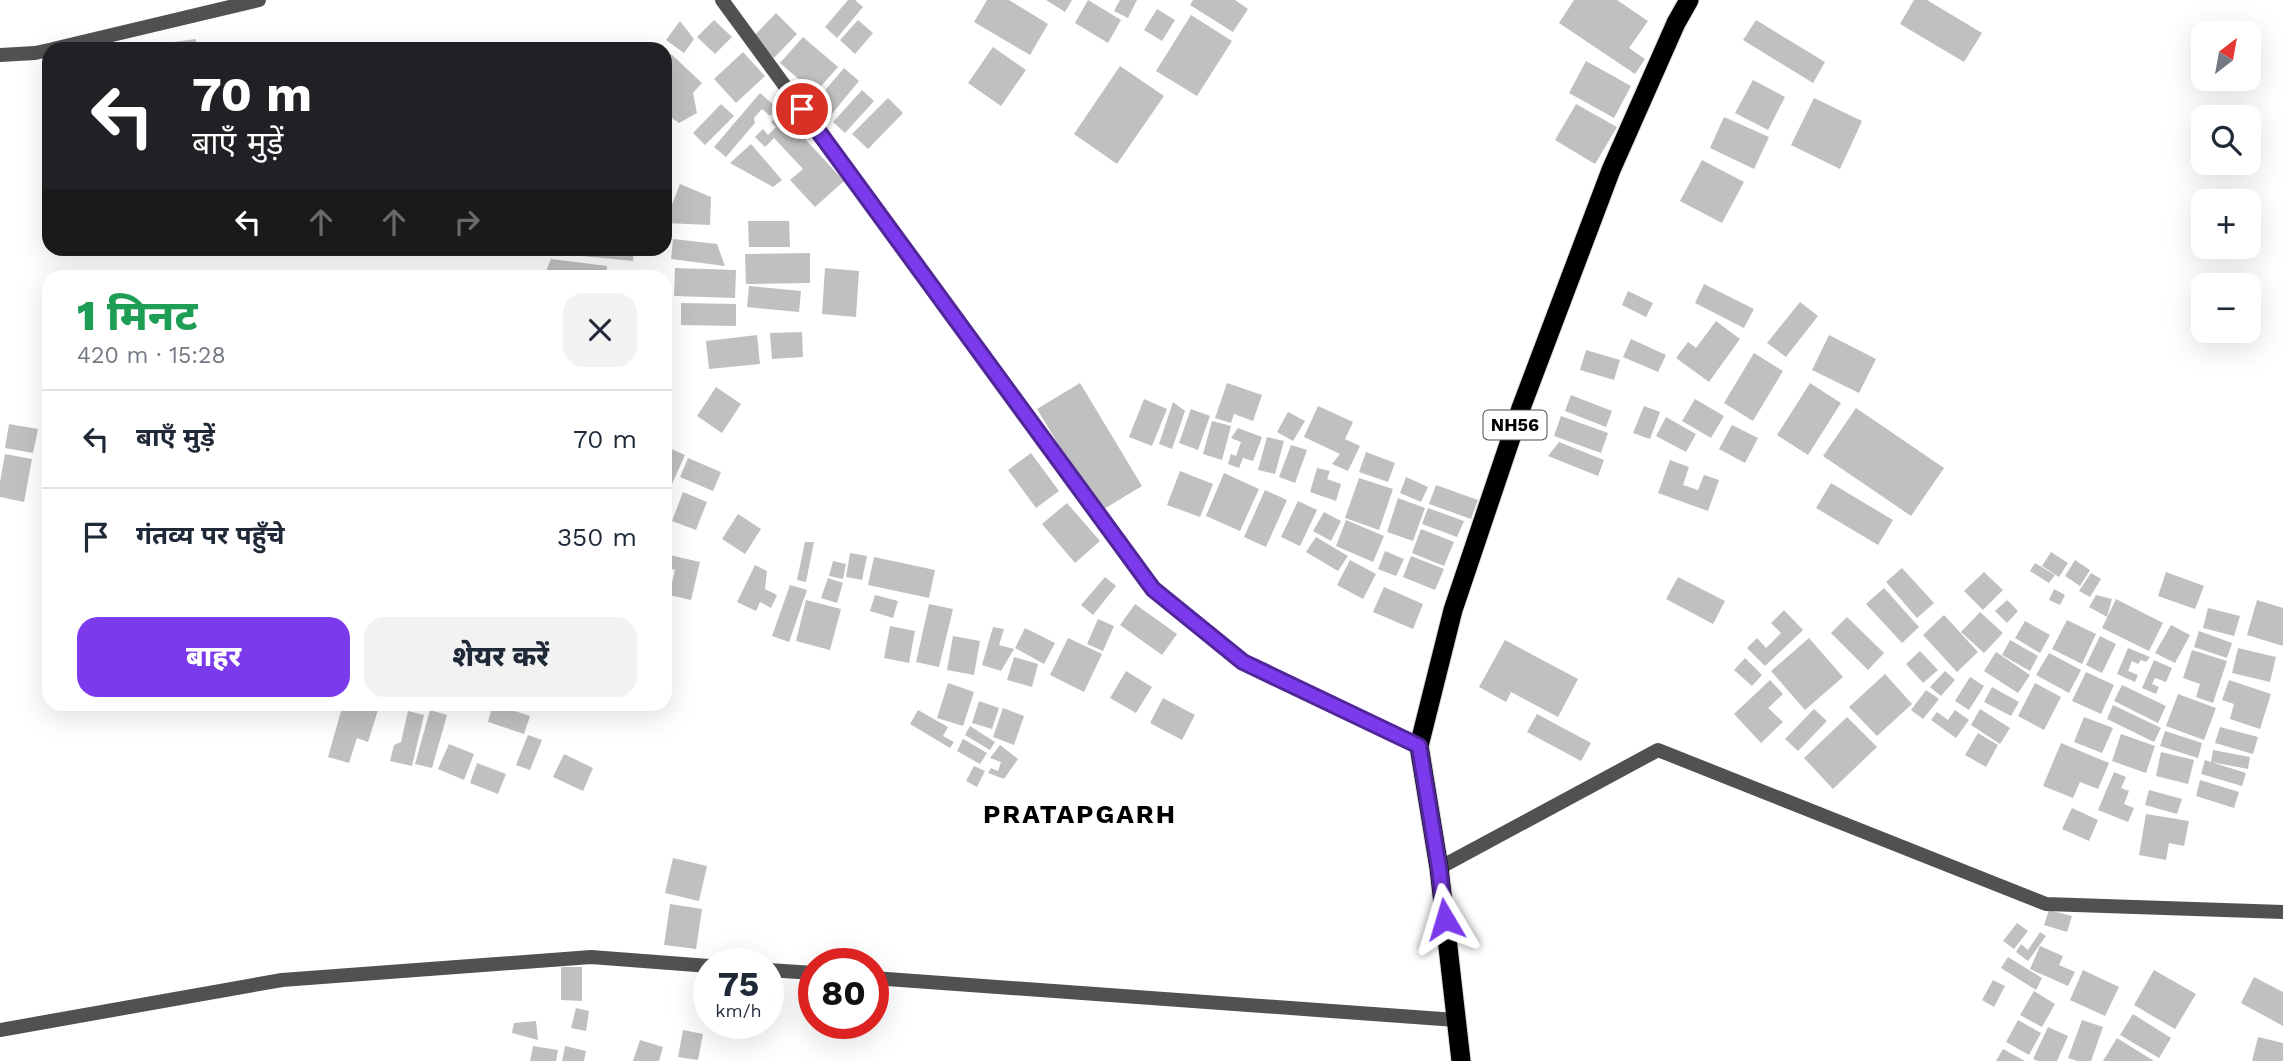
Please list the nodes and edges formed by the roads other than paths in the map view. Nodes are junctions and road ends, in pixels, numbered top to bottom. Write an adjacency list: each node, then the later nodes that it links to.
1 (259, 0): 4 (street)
2 (722, 0): 7 (street)
3 (1689, 0): 7 (highway, NH56)
4 (81, 42)
5 (42, 51): 6 (street)
6 (0, 54)
7 (1419, 746): 8 (highway, NH56)
8 (1439, 868): 9 (street); 12 (highway, NH56)
9 (2283, 912)
10 (693, 965): 13 (street)
11 (889, 979): 12 (street)
12 (1456, 1020): 14 (highway, NH56)
13 (0, 1030)
14 (1461, 1061)

